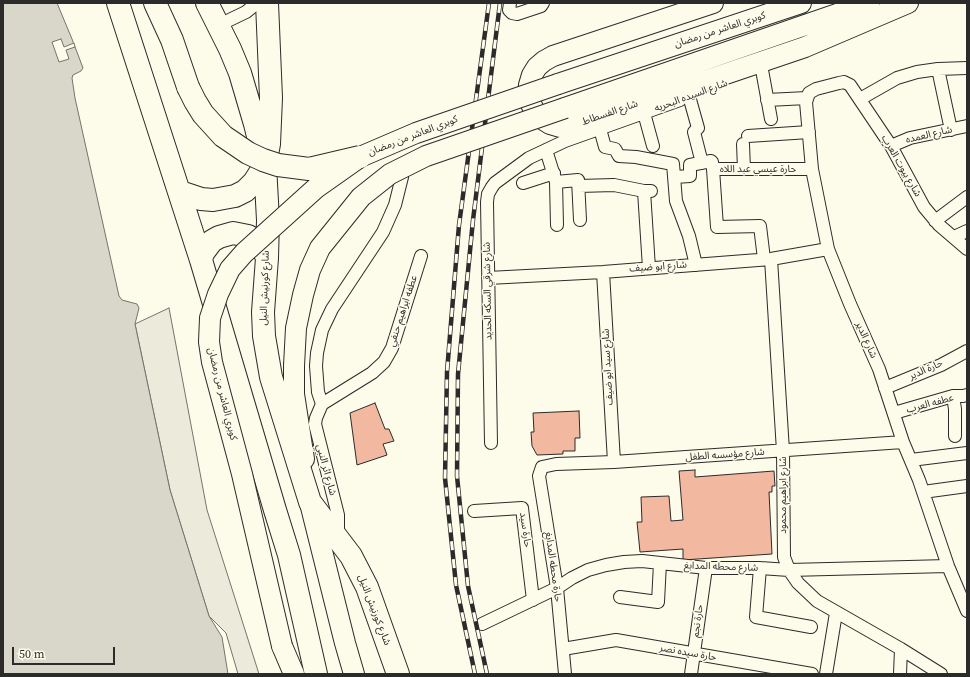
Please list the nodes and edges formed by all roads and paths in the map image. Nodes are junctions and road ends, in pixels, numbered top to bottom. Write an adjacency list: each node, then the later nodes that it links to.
1 (118, 3): 42 (highway)
2 (155, 3): 30 (highway, bridge)
3 (207, 3): 12 (highway, شارع كورنيش النيل)
4 (257, 3): 12 (street)
5 (267, 3): 33 (highway)
6 (543, 3): 11 (street)
7 (713, 3): 13 (main road, شارع الفسطاط)
8 (801, 3): 30 (main road, كوبري العاشر من رمضان, bridge)
9 (869, 3): 78 (main road, bridge)
10 (908, 3): 13 (main road, شارع الفسطاط)
11 (509, 6)
12 (219, 25): 33 (highway, شارع كورنيش النيل)
13 (805, 46): 16 (street, شارع السيده البحريه)
14 (967, 68): 15 (street)
15 (938, 69): 19 (street); 25 (street)
16 (762, 70): 17 (street, شارع السيده البحريه); 20 (street)
17 (689, 96): 21 (street, شارع السيده البحريه); 32 (street)
18 (807, 98): 19 (street, شارع بيوت العرب); 20 (street); 26 (street, شارع الدير)
19 (860, 99): 28 (street, شارع بيوت العرب)
20 (767, 100): 22 (street)
21 (644, 113): 24 (street, شارع السيده البحريه); 27 (street)
22 (771, 119)
23 (966, 128): 25 (street, شارع العمده)
24 (600, 129): 29 (street, شارع السيده البحريه); 37 (street)
25 (951, 130): 28 (street, شارع العمده)
26 (808, 132): 35 (street); 36 (street, شارع الدير)
27 (653, 146)
28 (890, 146): 47 (street, شارع بيوت العرب)
29 (546, 150): 31 (street, شارع السيده البحريه); 39 (street)
30 (360, 157): 96 (main road, كوبري العاشر من رمضان, bridge)
31 (529, 158): 60 (street, شارع شرقي السكه الحديد)
32 (702, 163): 34 (street, حارة عيسي عبد اللاه); 37 (street)
33 (265, 165): 42 (highway); 54 (highway, شارع كورنيش النيل)
34 (713, 169): 35 (street, حارة عيسي عبد اللاه); 55 (street, شارع ابراهيم محمود)
35 (744, 169): 36 (street, حارة عيسي عبد اللاه)
36 (812, 169): 51 (street, شارع الدير)
37 (675, 176): 57 (street)
38 (402, 177): 66 (street)
39 (555, 178): 40 (street); 41 (street); 48 (street)
40 (524, 183)
41 (579, 186): 44 (street); 58 (street)
42 (180, 192): 56 (highway)
43 (967, 197): 47 (street)
44 (580, 202): 45 (street); 46 (street)
45 (592, 202)
46 (580, 220)
47 (935, 221): 50 (street, شارع بيوت العرب)
48 (557, 225)
49 (967, 231): 50 (street)
50 (954, 238): 52 (street, شارع بيوت العرب)
51 (828, 249): 55 (street, شارع ابو ضيف); 63 (street, شارع الدير)
52 (967, 249)
53 (421, 256): 66 (street, عطفه ابراهيم حنفي)
54 (267, 258): 56 (highway); 78 (highway, شارع كورنيش النيل)
55 (768, 259): 57 (street, شارع ابو ضيف); 71 (street, شارع ابراهيم محمود)
56 (201, 260): 97 (highway)
57 (696, 265): 58 (street, شارع ابو ضيف)
58 (649, 268): 59 (street, شارع ابو ضيف)
59 (603, 272): 60 (street, شارع ابو ضيف); 74 (street, شارع سيد ابو ضيف)
60 (488, 278): 70 (street, شارع شرقي السكه الحديد)
61 (965, 352): 62 (street); 63 (street, حارة الدير)
62 (967, 365)
63 (885, 388): 67 (street, شارع الدير)
64 (967, 394): 65 (street, عطفه العرب)
65 (953, 396): 67 (street, عطفه العرب); 68 (street)
66 (322, 404): 80 (street, شارع اثر النبي)
67 (894, 413): 69 (street, شارع الدير)
68 (955, 436)
69 (903, 442): 71 (street, شارع مؤسسه الطفل); 73 (street, شارع الدير)
70 (491, 444)
71 (783, 451): 74 (street, شارع مؤسسه الطفل); 85 (street, شارع ابراهيم محمود)
72 (967, 453): 73 (street)
73 (911, 460): 77 (street, شارع الدير)
74 (614, 462): 75 (street, شارع مؤسسه الطفل)
75 (547, 465): 86 (street, حارة محطه المدابغ)
76 (967, 486): 77 (street)
77 (923, 492): 82 (street, شارع الدير)
78 (310, 502): 80 (highway, شارع كورنيش النيل); 98 (main road)
79 (474, 511): 88 (street, حارة سيد)
80 (338, 537): 99 (highway, شارع كورنيش النيل)
81 (660, 563): 83 (street, شارع محطه المدابغ); 86 (street, شارع محطه المدابغ); 87 (street)
82 (948, 566): 85 (street); 89 (street, شارع الدير)
83 (706, 568): 84 (street, شارع محطه المدابغ); 95 (street, حارة نجم)
84 (760, 568): 85 (street, شارع محطه المدابغ); 92 (street)
85 (788, 570): 90 (street)
86 (557, 588): 88 (street, شارع محطه المدابغ); 93 (street, حارة محطه المدابغ)
87 (620, 597)
88 (533, 600): 91 (street, شارع محطه المدابغ)
89 (967, 611)
90 (836, 613): 94 (street); 103 (street)
91 (482, 624)
92 (811, 627)
93 (563, 649): 95 (street, حارة سيده نصر); 100 (street, حارة محطه المدابغ)
94 (901, 649): 104 (street); 105 (street)
95 (693, 654): 101 (street, حارة نجم); 102 (street, حارة سيده نصر)
96 (294, 674)
97 (316, 674)
98 (354, 674)
99 (398, 674)
100 (566, 674)
101 (691, 674)
102 (812, 674)
103 (826, 674)
104 (900, 674)
105 (941, 674)

